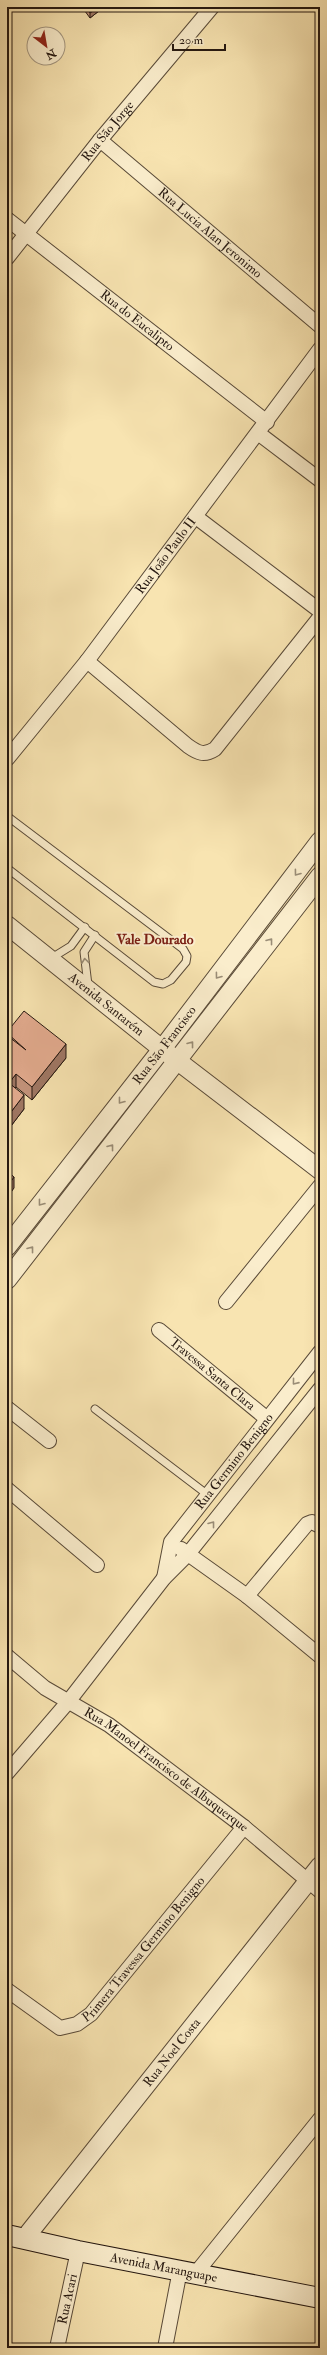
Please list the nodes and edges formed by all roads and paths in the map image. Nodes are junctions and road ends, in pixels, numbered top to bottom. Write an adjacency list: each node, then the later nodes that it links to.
1 (212, 7): 2 (street, Rua São Jorge)
2 (100, 140): 4 (street, Rua São Jorge); 6 (street, Rua Lucia Alan Jeronimo)
3 (7, 219): 4 (street, Rua do Eucalipto)
4 (26, 234): 5 (street, Rua São Jorge); 8 (street, Rua do Eucalipto)
5 (7, 258)
6 (320, 326)
7 (320, 349): 8 (street, Rua João Paulo II)
8 (267, 422): 9 (street, Rua João Paulo II)
9 (258, 433): 10 (street); 11 (street, Rua João Paulo II)
10 (320, 480)
11 (196, 517): 12 (street); 14 (street, Rua João Paulo II)
12 (320, 611)
13 (320, 617): 14 (street)
14 (87, 661): 15 (street, Rua João Paulo II)
15 (7, 759)
16 (7, 816): 22 (lane)
17 (320, 841): 25 (street, Rua São Francisco, one-way to 25)
18 (7, 868): 21 (lane)
19 (320, 876): 26 (street, Rua São Francisco, one-way to 19)
20 (7, 925): 23 (street, Avenida Santarém)
21 (85, 927): 22 (lane); 23 (lane)
22 (95, 935): 24 (lane, one-way to 22)
23 (50, 959): 24 (street, Avenida Santarém)
24 (88, 990): 25 (street, Avenida Santarém)
25 (162, 1049): 26 (street, Avenida Santarém); 29 (street, Rua São Francisco, one-way to 29)
26 (178, 1060): 27 (street, Avenida Santarém); 30 (street, Rua São Francisco, one-way to 26)
27 (320, 1170)
28 (320, 1186): 31 (street)
29 (7, 1247)
30 (7, 1280)
31 (226, 1302)
32 (159, 1330): 37 (street, Travessa Santa Clara)
33 (320, 1352): 37 (street, Rua Germino Benigno, one-way to 37)
34 (320, 1389): 43 (street, Rua Germino Benigno, one-way to 34)
35 (7, 1408): 38 (street)
36 (95, 1408): 40 (lane)
37 (266, 1418): 40 (street, Rua Germino Benigno)
38 (49, 1441)
39 (7, 1489): 44 (street)
40 (208, 1495): 42 (street, Rua Germino Benigno)
41 (320, 1526): 46 (street)
42 (171, 1542): 43 (street); 45 (street, Rua Germino Benigno)
43 (188, 1554): 45 (street, Rua Germino Benigno); 46 (street)
44 (97, 1565)
45 (164, 1578): 49 (street, Rua Germino Benigno)
46 (247, 1596): 48 (street)
47 (7, 1656): 49 (street, Rua Manoel Francisco de Albuquerque)
48 (320, 1656)
49 (68, 1702): 50 (street, Rua Germino Benigno); 51 (street, Rua Manoel Francisco de Albuquerque)
50 (7, 1773)
51 (244, 1827): 53 (street, Rua Manoel Francisco de Albuquerque); 54 (street, Primera Travessa Germino Benigno)
52 (320, 1866): 53 (street, Rua Noel Costa)
53 (314, 1886): 56 (street, Rua Noel Costa)
54 (7, 1990)
55 (320, 2119): 58 (street)
56 (16, 2237): 57 (main road, Avenida Maranguape)
57 (78, 2251): 58 (main road, Avenida Maranguape); 60 (street, Rua Acari)
58 (188, 2271): 59 (main road, Avenida Maranguape); 61 (street)
59 (320, 2298)
60 (57, 2348)
61 (165, 2348)

